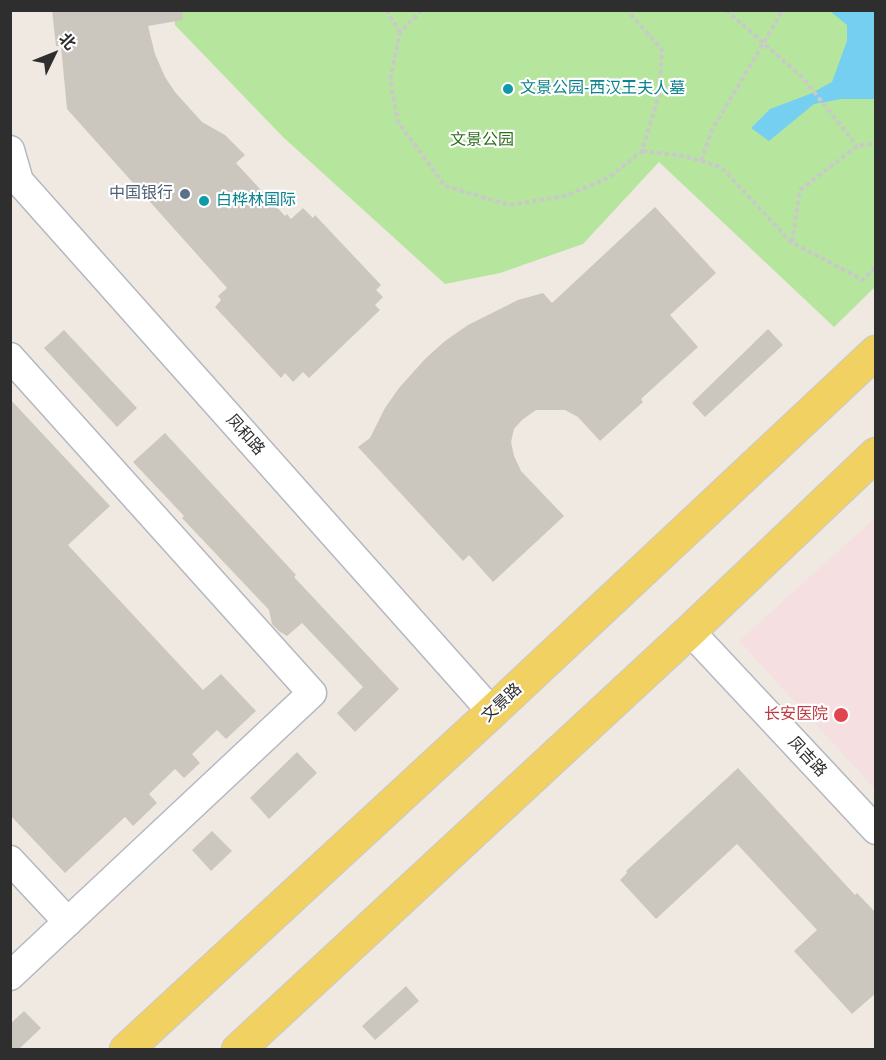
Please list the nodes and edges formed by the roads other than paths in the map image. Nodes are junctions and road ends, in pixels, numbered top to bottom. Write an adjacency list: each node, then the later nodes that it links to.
1 (10, 150): 6 (street, 凤和路)
2 (876, 352): 6 (main road, 文景路)
3 (10, 357): 9 (street)
4 (876, 454): 5 (main road)
5 (690, 631): 7 (street, 凤吉路); 12 (main road)
6 (492, 712): 11 (main road, 文景路)
7 (876, 830)
8 (10, 860): 9 (street)
9 (68, 922): 10 (street)
10 (10, 976)
11 (126, 1050)
12 (238, 1050)

